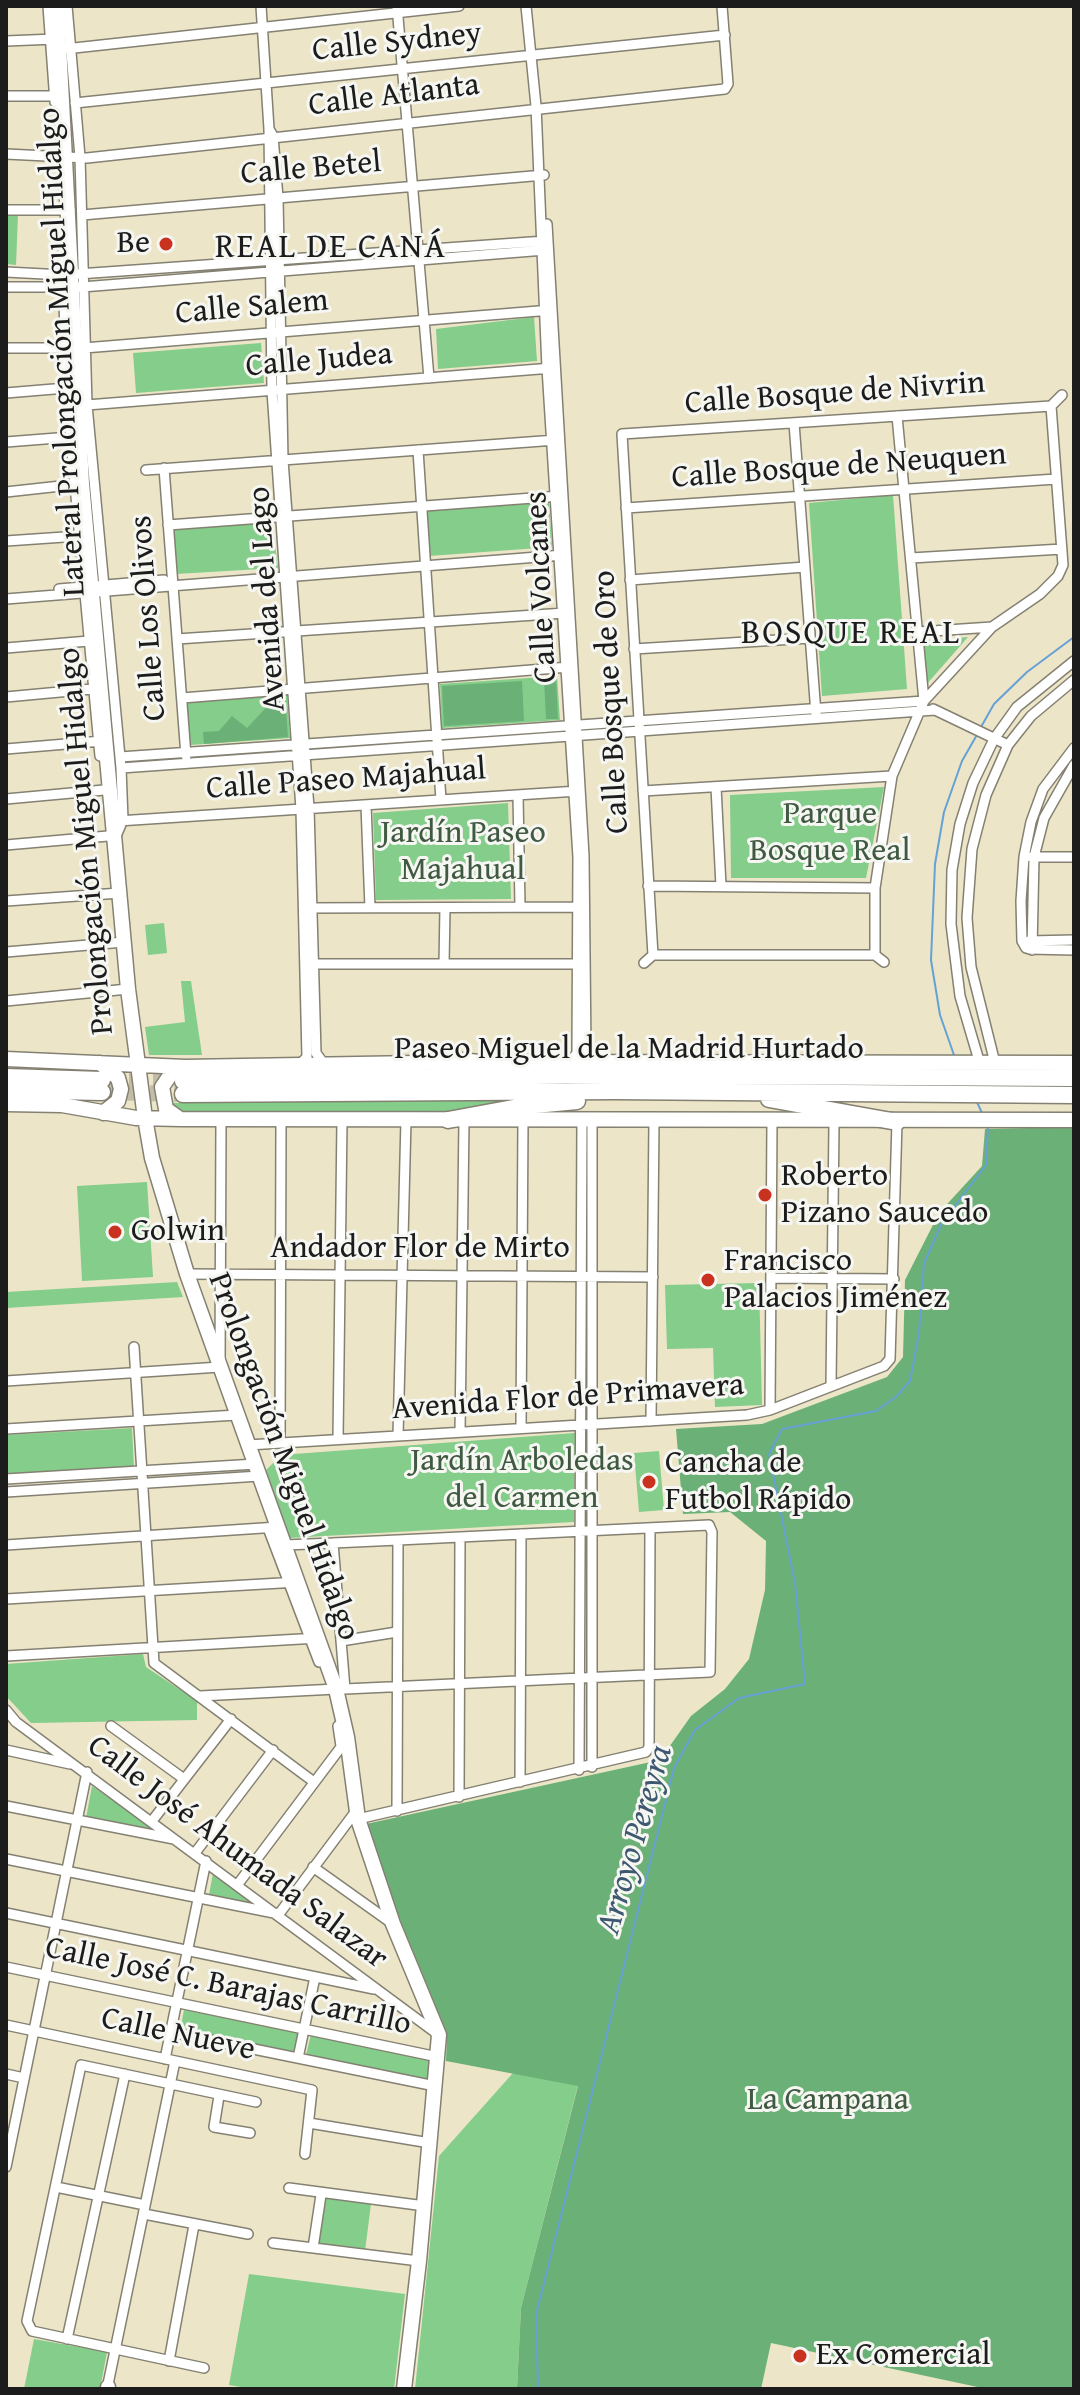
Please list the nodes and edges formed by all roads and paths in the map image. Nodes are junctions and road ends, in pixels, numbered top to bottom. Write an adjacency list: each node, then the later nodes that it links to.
1 (48, 6): 12 (street)
2 (57, 6): 12 (main road, Prolongación Miguel Hidalgo)
3 (67, 6): 12 (street)
4 (261, 6): 9 (street, Avenida del Lago)
5 (459, 6): 8 (street)
6 (526, 6): 13 (street, Calle Volcanes)
7 (722, 6): 10 (street)
8 (398, 9): 9 (street); 14 (street)
9 (262, 27): 12 (street); 15 (street, Avenida del Lago)
10 (725, 35): 13 (street, Calle Sydney); 18 (street, Calle Atlanta)
11 (6, 41): 12 (street)
12 (60, 44): 17 (main road, Prolongación Miguel Hidalgo)
13 (530, 55): 14 (street, Calle Sydney); 18 (street, Calle Volcanes)
14 (404, 69): 15 (street, Calle Sydney); 19 (street)
15 (266, 83): 17 (street, Calle Sydney); 20 (street, Avenida del Lago)
16 (6, 96): 17 (street, Calle Sydney)
17 (65, 98): 22 (main road, Prolongación Miguel Hidalgo)
18 (537, 103): 19 (street, Calle Atlanta); 23 (street, Calle Volcanes)
19 (409, 121): 20 (street, Calle Atlanta); 24 (street)
20 (270, 134): 22 (street, Calle Atlanta); 25 (street, Avenida del Lago)
21 (6, 154): 22 (street, Calle Atlanta)
22 (69, 156): 27 (main road, Prolongación Miguel Hidalgo)
23 (542, 176): 24 (street, Calle Betel); 28 (street, Calle Volcanes)
24 (415, 187): 25 (street, Calle Betel); 29 (street)
25 (273, 199): 27 (street, Calle Betel); 30 (street, Avenida del Lago)
26 (6, 210): 27 (street, Calle Betel)
27 (71, 212): 32 (main road, Prolongación Miguel Hidalgo)
28 (545, 245): 29 (street); 34 (street, Calle Volcanes)
29 (420, 255): 30 (street); 35 (street)
30 (274, 266): 32 (street); 36 (street, Avenida del Lago)
31 (6, 272): 32 (street)
32 (73, 281): 33 (street); 38 (main road, Prolongación Miguel Hidalgo)
33 (6, 287)
34 (548, 310): 35 (street, Calle Salem); 39 (street, Calle Volcanes)
35 (425, 320): 36 (street, Calle Salem); 40 (street)
36 (275, 332): 38 (street, Calle Salem); 42 (street, Avenida del Lago)
37 (6, 348): 38 (street, Calle Salem)
38 (74, 348): 41 (street, Lateral Prolongación Miguel Hidalgo); 45 (street, Lateral Prolongación Miguel Hidalgo); 58 (main road, Prolongación Miguel Hidalgo)
39 (551, 368): 40 (street, Calle Judea); 51 (street, Calle Volcanes)
40 (429, 378): 42 (street, Calle Judea)
41 (66, 388): 43 (street); 50 (street, Lateral Prolongación Miguel Hidalgo)
42 (276, 390): 45 (street, Calle Judea); 54 (street, Avenida del Lago)
43 (6, 393)
44 (1062, 395): 46 (street)
45 (87, 405): 77 (street, Lateral Prolongación Miguel Hidalgo)
46 (1051, 406): 47 (street, Calle Bosque de Nivrin); 57 (street)
47 (897, 416): 48 (street, Calle Bosque de Nivrin); 59 (street)
48 (794, 423): 49 (street, Calle Bosque de Nivrin); 62 (street)
49 (617, 431): 64 (street, Calle Bosque de Oro)
50 (70, 437): 52 (street); 58 (street, Lateral Prolongación Miguel Hidalgo)
51 (556, 440): 53 (street); 61 (street, Calle Volcanes)
52 (6, 442)
53 (418, 450): 54 (street); 63 (street)
54 (280, 460): 55 (street); 65 (street, Avenida del Lago)
55 (164, 468): 56 (street); 66 (street, Calle Los Olivos)
56 (146, 470)
57 (1056, 479): 59 (street, Calle Bosque de Neuquen); 69 (street)
58 (78, 484): 60 (street); 67 (street, Lateral Prolongación Miguel Hidalgo); 77 (main road, Prolongación Miguel Hidalgo)
59 (904, 489): 62 (street, Calle Bosque de Neuquen); 71 (street)
60 (6, 492)
61 (559, 496): 63 (street); 70 (street, Calle Volcanes)
62 (800, 496): 64 (street, Calle Bosque de Neuquen); 73 (street)
63 (422, 506): 65 (street); 72 (street)
64 (626, 508): 75 (street, Calle Bosque de Oro)
65 (284, 516): 66 (street); 74 (street, Avenida del Lago)
66 (168, 525): 76 (street, Calle Los Olivos)
67 (79, 536): 68 (street); 77 (street, Lateral Prolongación Miguel Hidalgo)
68 (6, 541)
69 (1062, 549): 71 (street); 81 (street)
70 (563, 553): 72 (street); 79 (street, Calle Volcanes)
71 (911, 558): 83 (street)
72 (426, 564): 74 (street); 80 (street)
73 (805, 567): 75 (street); 84 (street)
74 (288, 574): 76 (street); 82 (street, Avenida del Lago)
75 (630, 580): 88 (street, Calle Bosque de Oro)
76 (173, 583): 77 (street); 85 (street, Calle Los Olivos)
77 (93, 589): 78 (street); 86 (street, Lateral Prolongación Miguel Hidalgo); 103 (main road, Prolongación Miguel Hidalgo)
78 (6, 596)
79 (566, 613): 80 (street); 90 (street, Calle Volcanes)
80 (430, 622): 82 (street); 91 (street)
81 (992, 627): 83 (street); 97 (street)
82 (292, 631): 85 (street); 94 (street, Avenida del Lago)
83 (918, 632): 97 (street)
84 (810, 638): 88 (street); 98 (street)
85 (177, 639): 96 (street, Calle Los Olivos)
86 (89, 641): 87 (street); 93 (street, Lateral Prolongación Miguel Hidalgo)
87 (6, 648)
88 (634, 649): 99 (street, Calle Bosque de Oro)
89 (1074, 661): 101 (street)
90 (569, 667): 91 (street); 100 (street, Calle Volcanes)
91 (433, 678): 94 (street); 102 (street)
92 (1074, 680): 104 (street)
93 (92, 689): 95 (street); 103 (street, Lateral Prolongación Miguel Hidalgo)
94 (296, 689): 96 (street); 107 (street, Avenida del Lago)
95 (6, 697)
96 (182, 698): 108 (street, Calle Los Olivos)
97 (922, 706): 98 (street); 101 (street); 111 (street)
98 (816, 713): 99 (street)
99 (639, 726): 100 (street); 115 (street, Calle Bosque de Oro)
100 (573, 730): 102 (street); 114 (street, Calle Volcanes)
101 (993, 738): 104 (street); 149 (street)
102 (437, 740): 107 (street); 118 (street)
103 (108, 741): 106 (street); 109 (street, Lateral Prolongación Miguel Hidalgo); 113 (street, Lateral Prolongación Miguel Hidalgo); 121 (main road, Prolongación Miguel Hidalgo)
104 (1008, 745): 148 (street)
105 (1074, 748): 123 (street)
106 (6, 749)
107 (301, 750): 108 (street); 120 (street, Avenida del Lago)
108 (186, 758): 109 (street)
109 (120, 762): 121 (street, Lateral Prolongación Miguel Hidalgo)
110 (1074, 765): 123 (street)
111 (892, 776): 112 (street); 127 (street)
112 (716, 787): 115 (street); 126 (street)
113 (104, 790): 117 (street); 121 (street, Lateral Prolongación Miguel Hidalgo)
114 (577, 791): 116 (street, Calle Paseo Majahual); 131 (street, Calle Volcanes)
115 (643, 791): 125 (street, Calle Bosque de Oro)
116 (518, 795): 118 (street, Calle Paseo Majahual); 130 (street)
117 (6, 799)
118 (441, 800): 119 (street, Calle Paseo Majahual)
119 (366, 805): 120 (street, Calle Paseo Majahual); 133 (street)
120 (305, 808): 121 (street, Calle Paseo Majahual); 132 (street, Avenida del Lago)
121 (115, 828): 122 (street, Calle Paseo Majahual); 128 (main road, Prolongación Miguel Hidalgo)
122 (6, 845)
123 (1029, 857): 124 (street); 137 (street)
124 (1074, 857)
125 (648, 886): 126 (street); 140 (street, Calle Bosque de Oro)
126 (721, 886): 127 (street)
127 (875, 888): 141 (street)
128 (118, 893): 129 (street); 135 (main road, Prolongación Miguel Hidalgo)
129 (6, 901)
130 (520, 907): 131 (street); 134 (street)
131 (581, 907): 147 (street, Calle Volcanes)
132 (308, 908): 133 (street); 145 (street, Avenida del Lago)
133 (370, 908): 134 (street)
134 (445, 908): 146 (street)
135 (123, 939): 139 (street); 150 (main road, Prolongación Miguel Hidalgo)
136 (1074, 940): 137 (street)
137 (1028, 945): 138 (street); 142 (street)
138 (1074, 950)
139 (6, 952)
140 (653, 955): 141 (street); 144 (street)
141 (875, 955): 143 (street)
142 (1019, 956)
143 (884, 962)
144 (644, 963)
145 (309, 964): 146 (street); 152 (street, Avenida del Lago)
146 (444, 964): 147 (street)
147 (581, 964): 154 (street, Calle Volcanes)
148 (971, 967): 149 (street); 151 (street)
149 (955, 969): 153 (street)
150 (128, 989): 155 (street); 161 (main road, Prolongación Miguel Hidalgo)
151 (975, 992): 153 (street); 165 (street)
152 (310, 994): 162 (street, Avenida del Lago); 163 (street, Avenida del Lago)
153 (960, 996): 165 (street)
154 (582, 998): 159 (street, Calle Volcanes); 166 (street, Calle Volcanes)
155 (6, 1001)
156 (6, 1059): 158 (main road)
157 (462, 1061): 163 (main road); 166 (highway)
158 (98, 1062): 161 (main road); 176 (main road)
159 (594, 1062): 164 (main road); 166 (main road)
160 (1074, 1063): 165 (main road)
161 (136, 1064): 170 (main road); 177 (main road, Prolongación Miguel Hidalgo)
162 (300, 1064): 163 (main road); 170 (main road)
163 (324, 1064)
164 (848, 1064): 165 (main road); 168 (highway)
165 (979, 1067): 168 (highway, Paseo Miguel de la Madrid Hurtado); 169 (highway, Paseo Miguel de la Madrid Hurtado)
166 (568, 1069): 168 (highway, Paseo Miguel de la Madrid Hurtado); 170 (highway, Paseo Miguel de la Madrid Hurtado)
167 (6, 1077): 171 (highway)
168 (750, 1078)
169 (1074, 1078)
170 (184, 1081): 172 (highway, Paseo Miguel de la Madrid Hurtado); 178 (main road)
171 (6, 1090)
172 (614, 1091): 173 (highway, Paseo Miguel de la Madrid Hurtado); 182 (highway)
173 (732, 1091): 174 (highway, Paseo Miguel de la Madrid Hurtado); 189 (highway)
174 (1074, 1095)
175 (6, 1104): 176 (main road)
176 (103, 1113): 177 (main road)
177 (145, 1118): 178 (main road); 191 (main road, Prolongación Miguel Hidalgo)
178 (181, 1119): 179 (main road)
179 (221, 1119): 187 (main road); 192 (street)
180 (342, 1120): 181 (main road); 187 (main road); 194 (street)
181 (406, 1120): 182 (main road); 195 (street)
182 (456, 1120): 183 (main road); 196 (street)
183 (523, 1120): 184 (main road); 197 (street)
184 (587, 1120): 185 (main road); 198 (street)
185 (654, 1120): 188 (main road); 199 (street)
186 (1074, 1120): 189 (main road)
187 (281, 1121): 193 (street)
188 (772, 1121): 190 (main road); 200 (street)
189 (897, 1122): 190 (main road); 202 (street)
190 (834, 1123): 201 (street)
191 (187, 1274): 192 (street, Andador Flor de Mirto); 204 (main road, Prolongación Miguel Hidalgo)
192 (219, 1274): 193 (street, Andador Flor de Mirto); 204 (street)
193 (280, 1274): 194 (street, Andador Flor de Mirto); 219 (street)
194 (341, 1275): 195 (street, Andador Flor de Mirto); 218 (street)
195 (400, 1275): 196 (street, Andador Flor de Mirto); 217 (street)
196 (462, 1276): 197 (street, Andador Flor de Mirto); 216 (street)
197 (522, 1276): 198 (street, Andador Flor de Mirto); 214 (street)
198 (587, 1277): 199 (street, Andador Flor de Mirto); 212 (street); 213 (street)
199 (653, 1277): 211 (street)
200 (771, 1278): 201 (street); 208 (street)
201 (832, 1278): 202 (street); 207 (street)
202 (894, 1279): 207 (street, Avenida Flor de Primavera)
203 (134, 1347): 205 (street)
204 (220, 1367): 205 (street); 209 (main road, Prolongación Miguel Hidalgo)
205 (136, 1372): 206 (street); 210 (street)
206 (6, 1381)
207 (831, 1386): 208 (street, Avenida Flor de Primavera)
208 (770, 1410): 211 (street, Avenida Flor de Primavera)
209 (237, 1415): 210 (street); 220 (main road, Prolongación Miguel Hidalgo)
210 (139, 1421): 215 (street); 221 (street)
211 (651, 1421): 212 (street, Avenida Flor de Primavera)
212 (592, 1424): 213 (street, Avenida Flor de Primavera); 229 (street)
213 (581, 1425): 214 (street, Avenida Flor de Primavera); 228 (street)
214 (521, 1428): 216 (street, Avenida Flor de Primavera)
215 (6, 1429)
216 (460, 1432): 217 (street, Avenida Flor de Primavera)
217 (398, 1436): 218 (street, Avenida Flor de Primavera)
218 (338, 1439): 219 (street, Avenida Flor de Primavera)
219 (280, 1443): 220 (street, Avenida Flor de Primavera)
220 (248, 1445): 222 (main road, Prolongación Miguel Hidalgo)
221 (142, 1470): 222 (street); 223 (street); 224 (street)
222 (258, 1470): 224 (street); 226 (main road, Prolongación Miguel Hidalgo)
223 (6, 1479)
224 (143, 1484): 225 (street); 231 (street)
225 (6, 1492)
226 (273, 1528): 231 (street); 236 (main road, Prolongación Miguel Hidalgo); 237 (street)
227 (650, 1528): 229 (street); 245 (street); 245 (street)
228 (581, 1531): 229 (street); 230 (street); 246 (street)
229 (592, 1531): 247 (street)
230 (521, 1534): 232 (street); 248 (street)
231 (146, 1536): 235 (street); 238 (street)
232 (460, 1537): 233 (street); 249 (street)
233 (398, 1540): 234 (street); 240 (street)
234 (333, 1543): 236 (street); 242 (street)
235 (6, 1545)
236 (285, 1545): 237 (main road, Prolongación Miguel Hidalgo)
237 (293, 1582): 238 (street); 241 (main road, Prolongación Miguel Hidalgo)
238 (149, 1590): 239 (street); 243 (street)
239 (6, 1599)
240 (397, 1632): 242 (street); 250 (street)
241 (314, 1638): 243 (street); 251 (main road, Prolongación Miguel Hidalgo)
242 (341, 1641): 251 (street)
243 (153, 1647): 244 (street); 252 (street)
244 (6, 1656)
245 (648, 1675): 247 (street); 260 (street)
246 (580, 1678): 247 (street); 248 (street); 261 (street)
247 (592, 1678): 260 (street)
248 (520, 1681): 249 (street); 265 (street)
249 (459, 1684): 250 (street); 266 (street)
250 (397, 1687): 251 (street); 268 (street)
251 (337, 1689): 252 (street); 256 (main road, Prolongación Miguel Hidalgo)
252 (200, 1696): 254 (street)
253 (6, 1710): 259 (street, Calle José Ahumada Salazar)
254 (231, 1719): 258 (street); 263 (street)
255 (111, 1726): 263 (street)
256 (344, 1742): 264 (street); 269 (main road, Prolongación Miguel Hidalgo)
257 (6, 1750): 259 (street)
258 (273, 1750): 264 (street); 273 (street)
259 (73, 1764): 262 (street, Calle José Ahumada Salazar)
260 (592, 1767): 261 (street)
261 (579, 1770): 265 (street)
262 (87, 1772): 270 (street); 271 (street, Calle José Ahumada Salazar)
263 (184, 1779): 271 (street)
264 (314, 1782): 278 (street)
265 (520, 1782): 266 (street)
266 (459, 1797): 268 (street)
267 (6, 1806): 270 (street)
268 (397, 1811): 269 (street)
269 (357, 1815): 276 (street); 283 (main road, Prolongación Miguel Hidalgo)
270 (77, 1820): 272 (street); 277 (street)
271 (152, 1821): 272 (street, Calle José Ahumada Salazar)
272 (178, 1840): 273 (street, Calle José Ahumada Salazar)
273 (195, 1853): 275 (street, Calle José Ahumada Salazar)
274 (6, 1859): 277 (street)
275 (206, 1861): 278 (street, Calle José Ahumada Salazar); 279 (street)
276 (313, 1867): 281 (street); 283 (street)
277 (66, 1871): 279 (street); 282 (street)
278 (238, 1884): 281 (street, Calle José Ahumada Salazar)
279 (198, 1898): 281 (street); 284 (street)
280 (6, 1913): 282 (street)
281 (279, 1914): 288 (street, Calle José Ahumada Salazar)
282 (56, 1923): 284 (street); 286 (street)
283 (393, 1924): 294 (main road, Prolongación Miguel Hidalgo)
284 (187, 1951): 287 (street); 289 (street)
285 (6, 1967): 286 (street, Calle José C. Barajas Carrillo)
286 (45, 1975): 289 (street, Calle José C. Barajas Carrillo); 292 (street)
287 (315, 1977): 288 (street); 291 (street)
288 (378, 1990): 294 (street, Calle José Ahumada Salazar)
289 (176, 2003): 291 (street, Calle José C. Barajas Carrillo); 293 (street)
290 (6, 2025): 292 (street, Calle Nueve)
291 (305, 2029): 295 (street, Calle José C. Barajas Carrillo); 296 (street)
292 (34, 2031): 297 (street, Calle Nueve); 300 (street)
293 (170, 2032): 296 (street); 297 (street)
294 (439, 2035): 295 (main road, Prolongación Miguel Hidalgo)
295 (438, 2057): 302 (main road, Prolongación Miguel Hidalgo)
296 (298, 2058): 302 (street)
297 (170, 2060): 301 (street); 305 (street, Calle Nueve)
298 (6, 2074): 300 (street)
299 (125, 2074): 301 (street); 311 (street); 313 (street)
300 (24, 2078): 306 (street)
301 (170, 2085): 303 (street); 316 (street)
302 (435, 2086): 308 (main road, Prolongación Miguel Hidalgo)
303 (219, 2096): 304 (street); 307 (street)
304 (256, 2102)
305 (309, 2123): 308 (street); 309 (street)
306 (10, 2124): 310 (street)
307 (250, 2133)
308 (430, 2143): 315 (main road, Prolongación Miguel Hidalgo)
309 (305, 2154)
310 (6, 2167)
311 (56, 2187): 313 (street); 322 (street)
312 (289, 2188): 314 (street)
313 (97, 2195): 316 (street); 322 (street)
314 (321, 2195): 315 (street); 320 (street)
315 (425, 2206): 321 (main road, Prolongación Miguel Hidalgo)
316 (144, 2210): 317 (street); 323 (street)
317 (194, 2225): 318 (street); 324 (street)
318 (248, 2234)
319 (273, 2243): 320 (street)
320 (313, 2248): 321 (street)
321 (419, 2261): 327 (main road, Prolongación Miguel Hidalgo)
322 (67, 2339): 323 (street)
323 (115, 2350): 324 (street); 326 (street)
324 (169, 2361): 325 (street)
325 (204, 2368)
326 (108, 2388)
327 (404, 2389)

